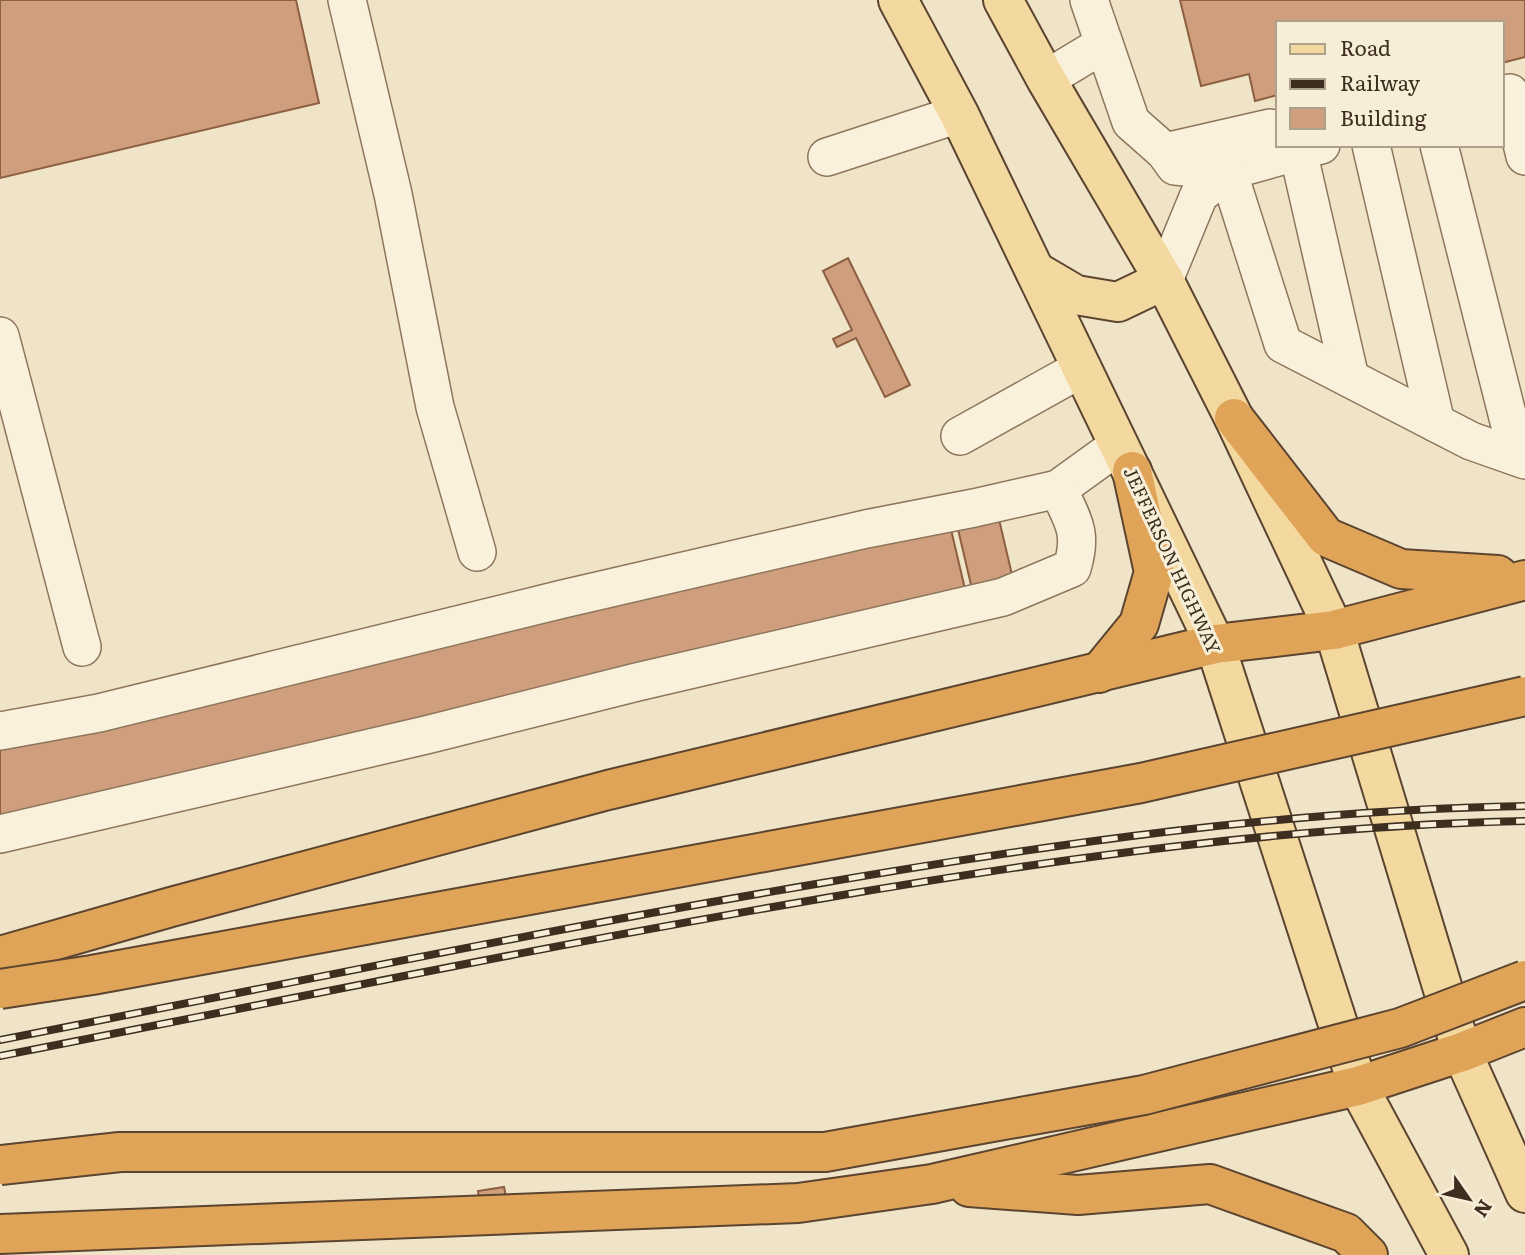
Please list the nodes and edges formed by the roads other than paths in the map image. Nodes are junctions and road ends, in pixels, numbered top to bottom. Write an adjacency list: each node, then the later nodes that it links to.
1 (347, 0): 29 (lane)
2 (898, 0): 8 (main road, JEFFERSON HIGHWAY)
3 (1003, 0): 6 (main road)
4 (1089, 0): 5 (lane)
5 (1104, 44): 6 (lane); 14 (lane)
6 (1046, 79): 19 (main road)
7 (1512, 93): 15 (lane)
8 (959, 114): 16 (lane); 18 (main road, JEFFERSON HIGHWAY)
9 (1276, 131): 14 (lane)
10 (1295, 147): 17 (lane)
11 (1301, 147): 22 (lane)
12 (1371, 147): 24 (lane)
13 (1440, 147): 27 (lane)
14 (1165, 152): 17 (lane)
15 (1525, 156)
16 (827, 157)
17 (1228, 171): 19 (lane); 22 (lane)
18 (1035, 271): 19 (main road); 21 (main road, JEFFERSON HIGHWAY)
19 (1164, 280): 23 (main road)
20 (0, 339): 33 (lane)
21 (1082, 368): 25 (lane); 26 (main road, JEFFERSON HIGHWAY)
22 (1350, 378): 24 (lane)
23 (1234, 418): 30 (highway); 31 (main road)
24 (1436, 423): 27 (lane)
25 (960, 436)
26 (1125, 458): 28 (lane); 32 (main road, JEFFERSON HIGHWAY); 34 (highway)
27 (1521, 458)
28 (1058, 489): 36 (lane); 37 (lane)
29 (477, 552)
30 (1525, 578): 31 (highway)
31 (1334, 630): 32 (highway); 42 (main road)
32 (1215, 644): 34 (highway); 43 (main road, JEFFERSON HIGHWAY)
33 (82, 647)
34 (1099, 673): 38 (highway)
35 (1525, 696): 40 (highway, bridge)
36 (0, 731)
37 (0, 834)
38 (0, 956)
39 (1525, 980): 44 (highway, bridge)
40 (0, 989)
41 (1525, 1027): 42 (highway)
42 (1462, 1052): 43 (highway); 46 (main road)
43 (1358, 1086): 45 (highway); 49 (main road, JEFFERSON HIGHWAY)
44 (0, 1165)
45 (932, 1184): 47 (highway); 48 (highway)
46 (1525, 1194)
47 (0, 1234)
48 (1368, 1255)
49 (1449, 1255)

